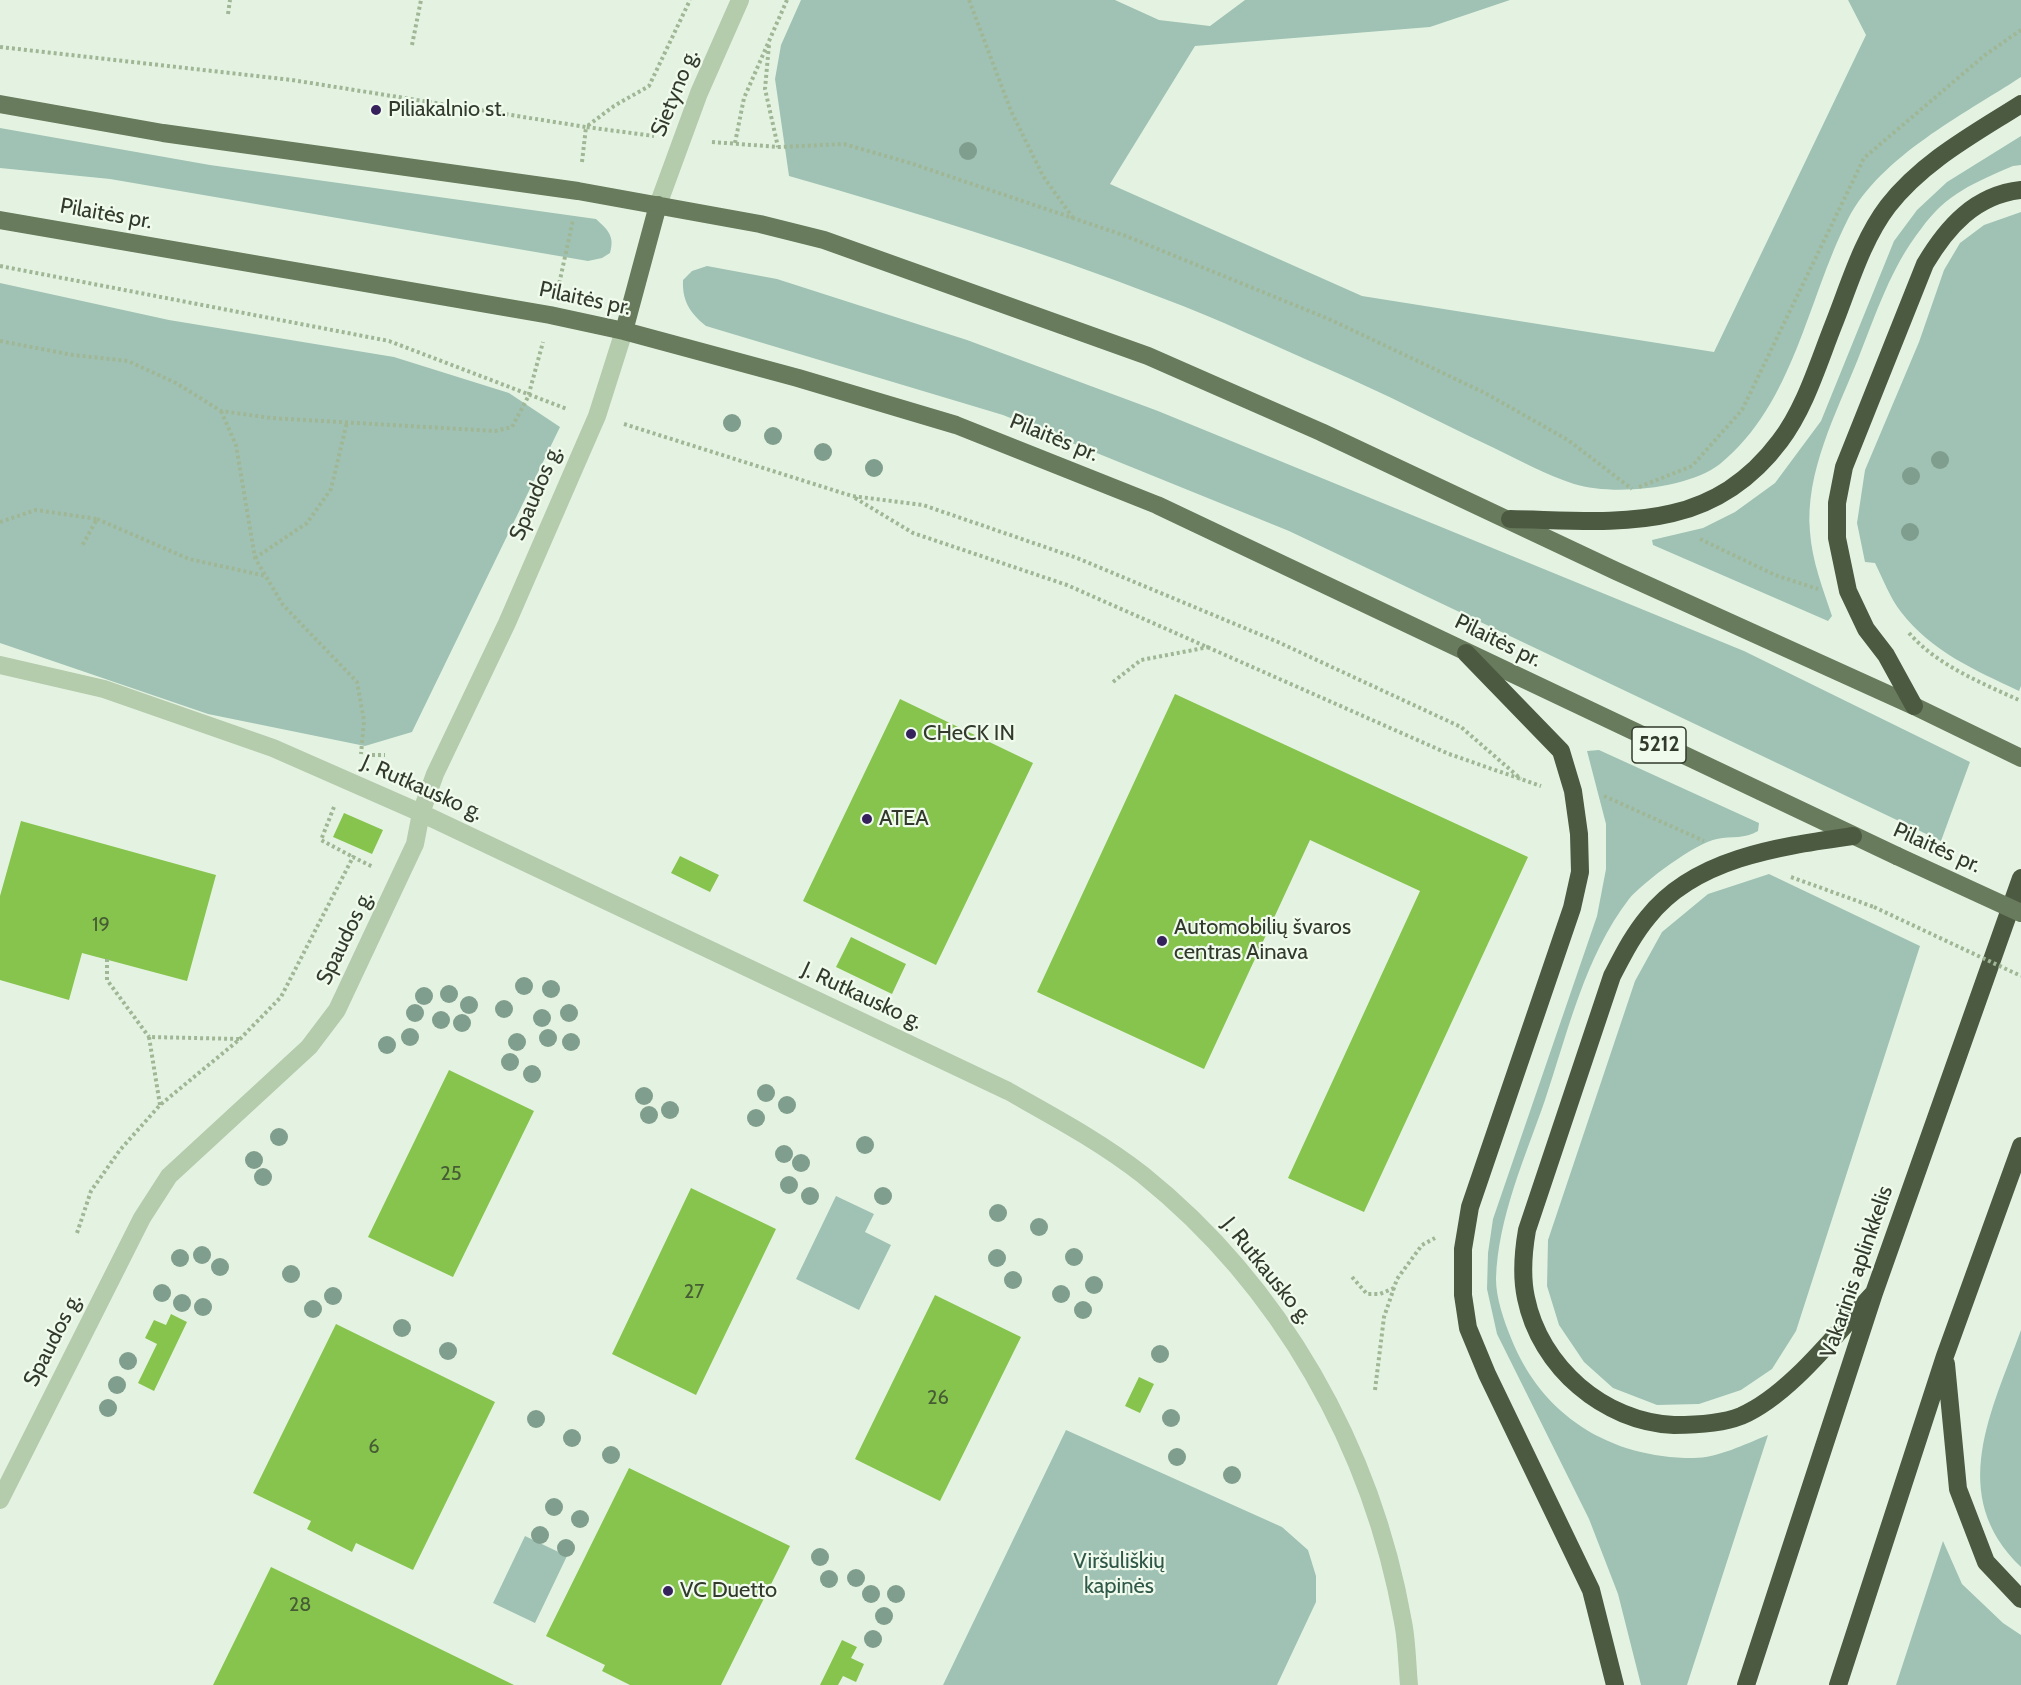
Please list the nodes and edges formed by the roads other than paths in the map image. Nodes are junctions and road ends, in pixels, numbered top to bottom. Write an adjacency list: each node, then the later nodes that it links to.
1 (740, 0): 5 (street, Sietyno g.)
2 (0, 104): 5 (main road)
3 (2021, 104): 8 (highway)
4 (2021, 190): 11 (highway)
5 (658, 205): 7 (main road); 8 (main road)
6 (0, 220): 7 (main road, Pilaitės pr.)
7 (624, 331): 9 (main road, Pilaitės pr.); 13 (street, Spaudos g.)
8 (1510, 519): 11 (main road)
9 (1466, 654): 14 (main road, Pilaitės pr. / 5212); 23 (highway)
10 (0, 665): 13 (street, J. Rutkausko g.)
11 (1914, 706): 12 (main road)
12 (2021, 758)
13 (422, 813): 20 (street, Spaudos g.); 22 (street, J. Rutkausko g.)
14 (1852, 836): 16 (main road, Pilaitės pr. / 5212, bridge); 18 (highway)
15 (2021, 878): 18 (highway, Vakarinis aplinkkelis)
16 (2021, 913)
17 (2021, 1146): 19 (highway)
18 (1874, 1293): 24 (highway, Vakarinis aplinkkelis)
19 (1945, 1356): 21 (highway); 25 (highway)
20 (0, 1500)
21 (2021, 1599)
22 (1409, 1685)
23 (1615, 1685)
24 (1746, 1685)
25 (1838, 1685)

